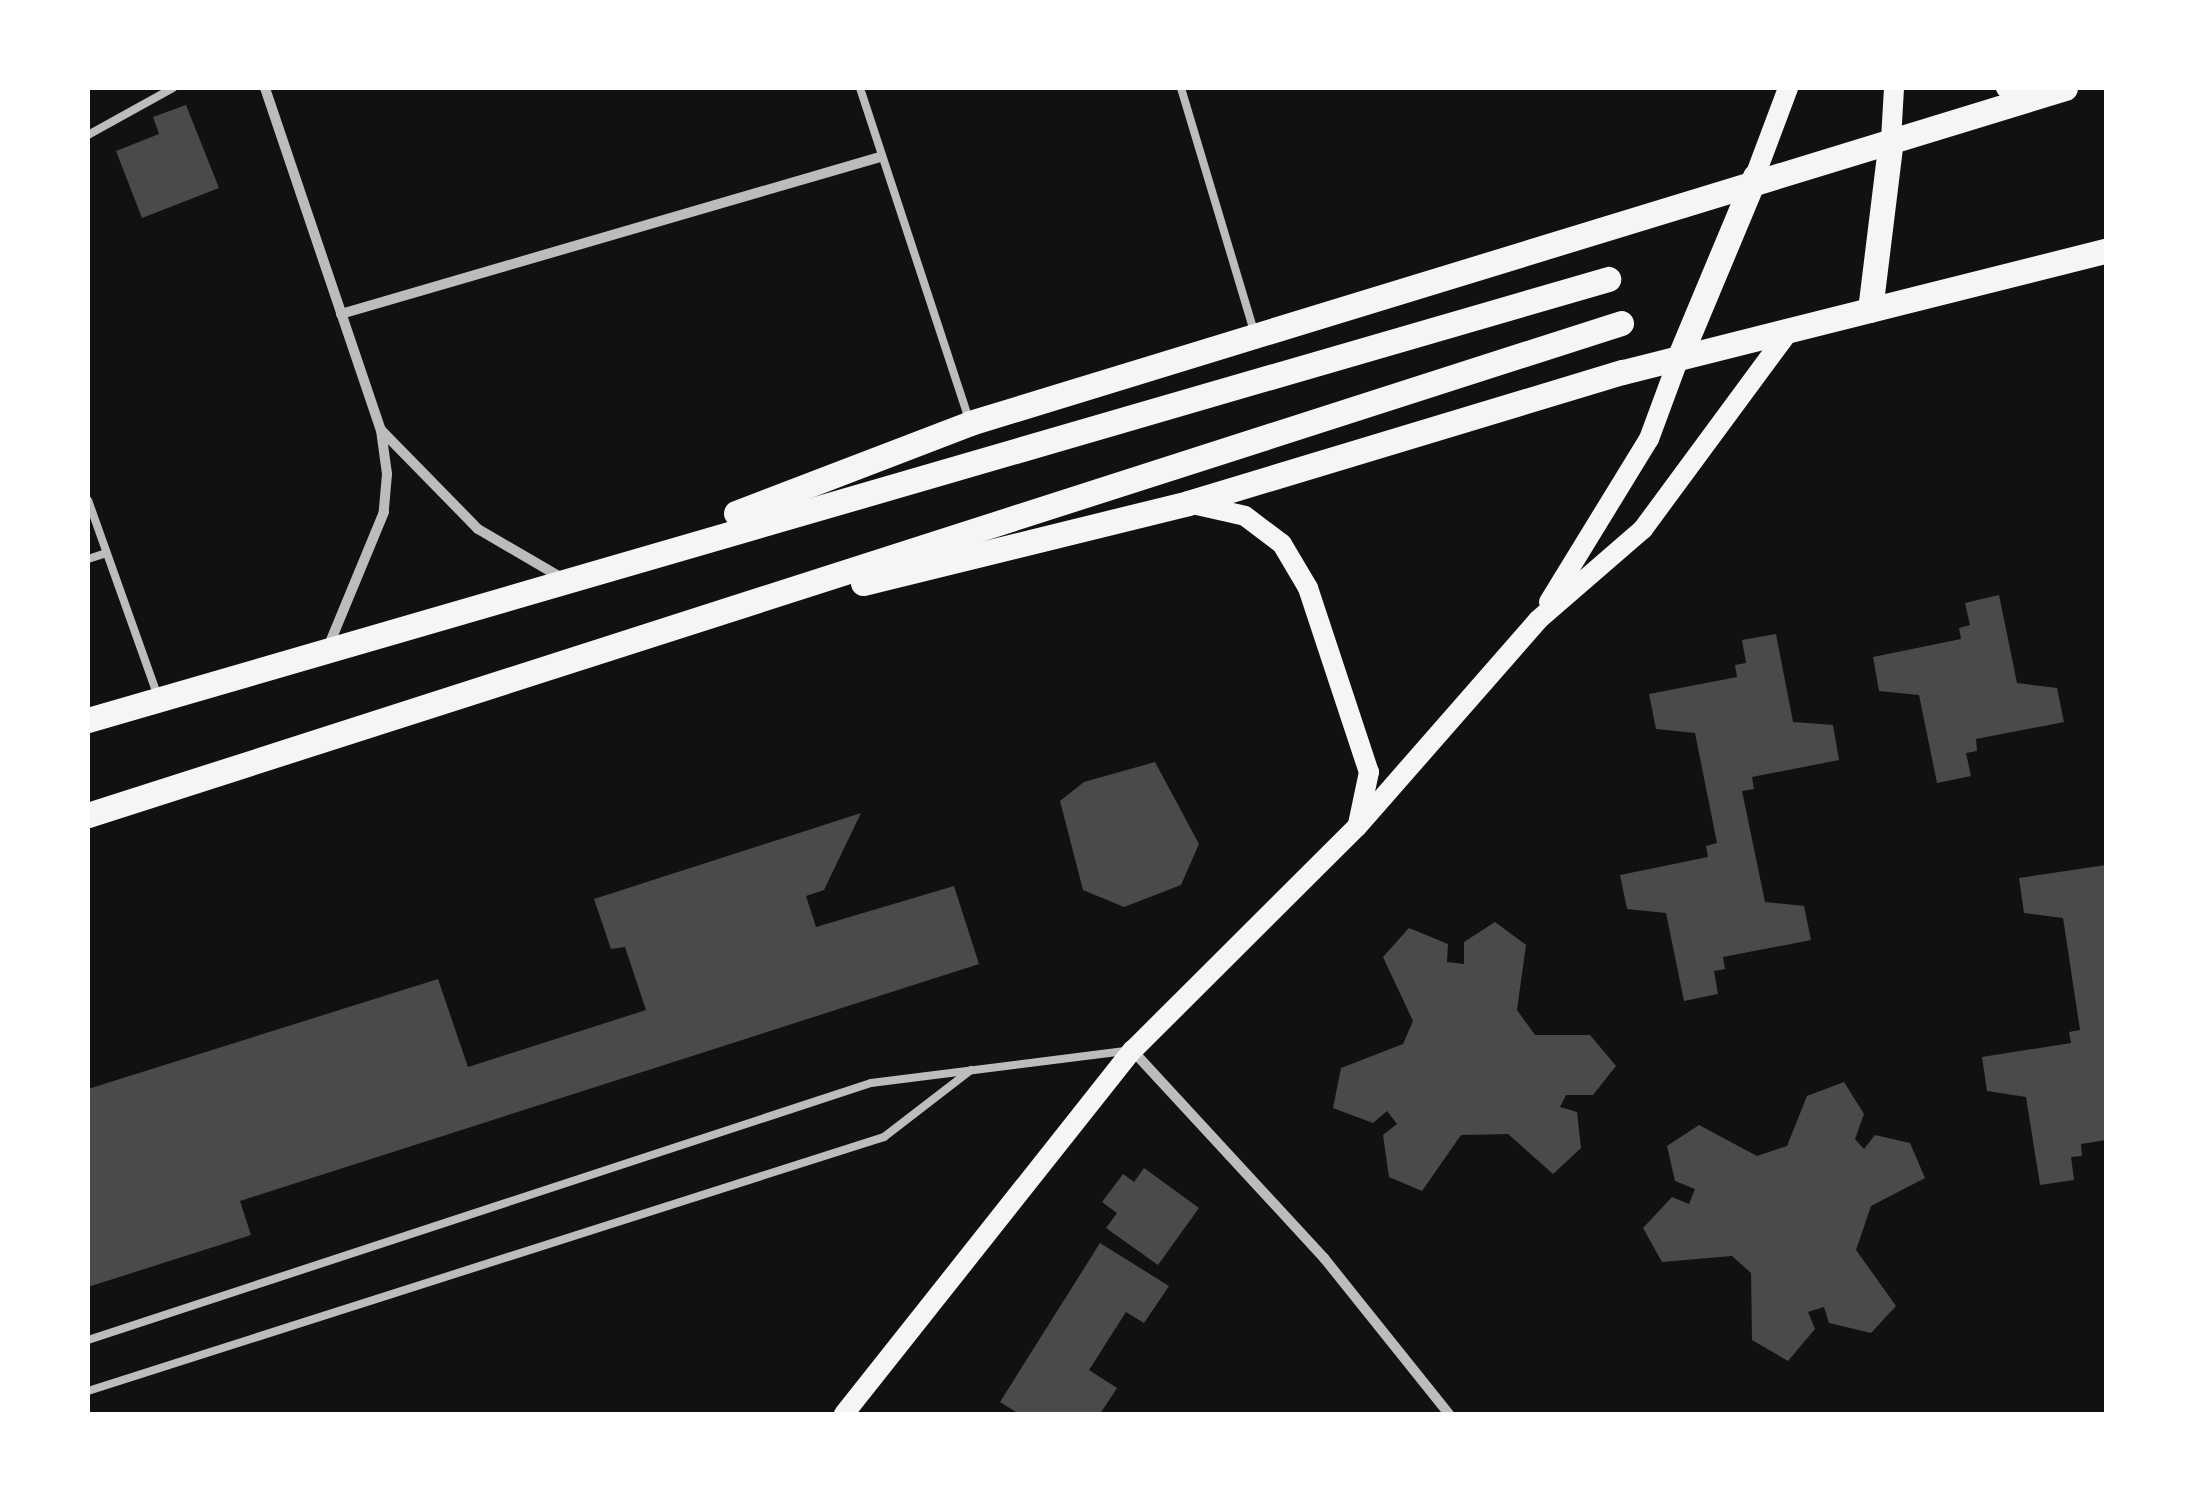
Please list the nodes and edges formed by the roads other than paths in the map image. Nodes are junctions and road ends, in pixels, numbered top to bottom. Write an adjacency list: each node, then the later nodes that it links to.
1 (172, 88): 7 (lane)
2 (266, 88): 17 (street)
3 (860, 88): 12 (lane)
4 (1788, 88): 13 (main road)
5 (1894, 88): 11 (main road)
6 (2065, 88): 9 (main road)
7 (155, 89): 10 (lane)
8 (1178, 90): 20 (lane)
9 (2016, 92): 11 (main road)
10 (88, 135)
11 (1892, 140): 13 (main road); 16 (main road)
12 (880, 157): 17 (street); 22 (lane)
13 (1755, 176): 20 (main road); 21 (main road)
14 (2106, 251): 16 (main road)
15 (1608, 279): 28 (main road)
16 (1870, 310): 19 (main road)
17 (342, 314): 23 (street)
18 (1621, 323): 30 (main road)
19 (1787, 334): 21 (main road); 29 (main road)
20 (1255, 336): 22 (main road)
21 (1678, 358): 25 (main road); 29 (main road)
22 (970, 424): 28 (main road)
23 (381, 430): 28 (street); 31 (street)
24 (88, 500): 26 (lane)
25 (1188, 503): 30 (main road); 37 (main road)
26 (106, 553): 27 (lane); 32 (lane)
27 (88, 559)
28 (569, 575): 31 (main road)
29 (1538, 620): 37 (main road)
30 (650, 636): 36 (main road)
31 (329, 645): 32 (main road)
32 (158, 699): 33 (main road)
33 (125, 709): 34 (lane); 35 (main road)
34 (88, 712)
35 (88, 720)
36 (88, 815)
37 (1357, 827): 38 (main road)
38 (1132, 1050): 39 (lane); 42 (main road); 43 (street)
39 (972, 1070): 40 (lane); 41 (lane)
40 (88, 1340)
41 (88, 1390)
42 (844, 1414)
43 (1449, 1414)

